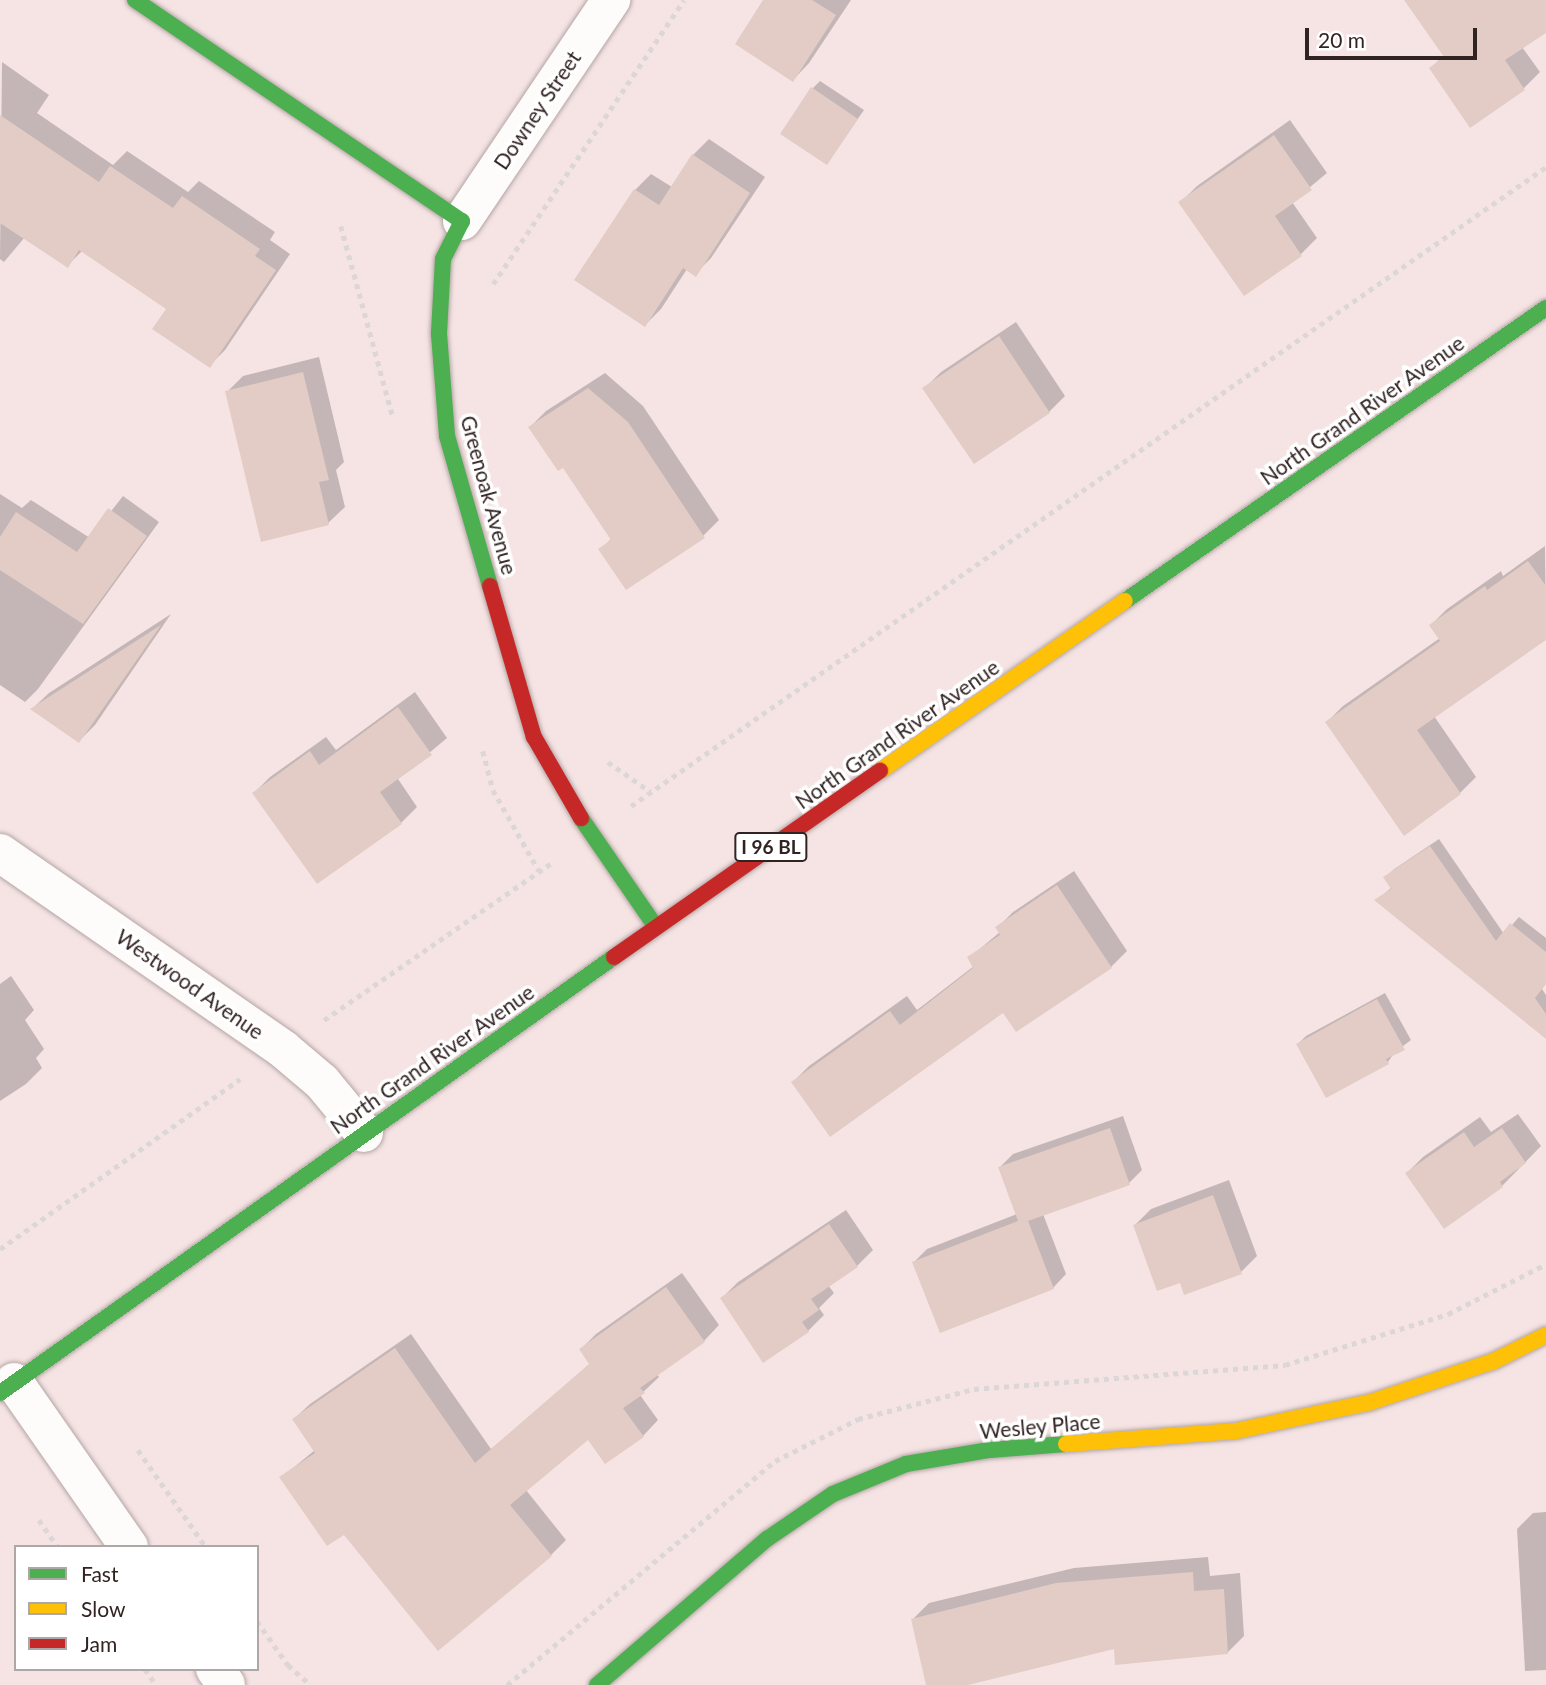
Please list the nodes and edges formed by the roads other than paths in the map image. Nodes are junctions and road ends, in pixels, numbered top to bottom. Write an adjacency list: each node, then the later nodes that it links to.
1 (135, 0): 3 (street)
2 (611, 0): 3 (street, Downey Street)
3 (463, 221): 6 (street, Greenoak Avenue)
4 (1546, 308): 6 (street, North Grand River Avenue / I 96 BL)
5 (0, 853): 7 (street, Westwood Avenue)
6 (656, 927): 7 (street, North Grand River Avenue / I 96 BL)
7 (364, 1133): 9 (street, North Grand River Avenue / I 96 BL)
8 (1546, 1335): 11 (street, Wesley Place)
9 (7, 1388): 10 (street)
10 (127, 1545)
11 (597, 1685)

